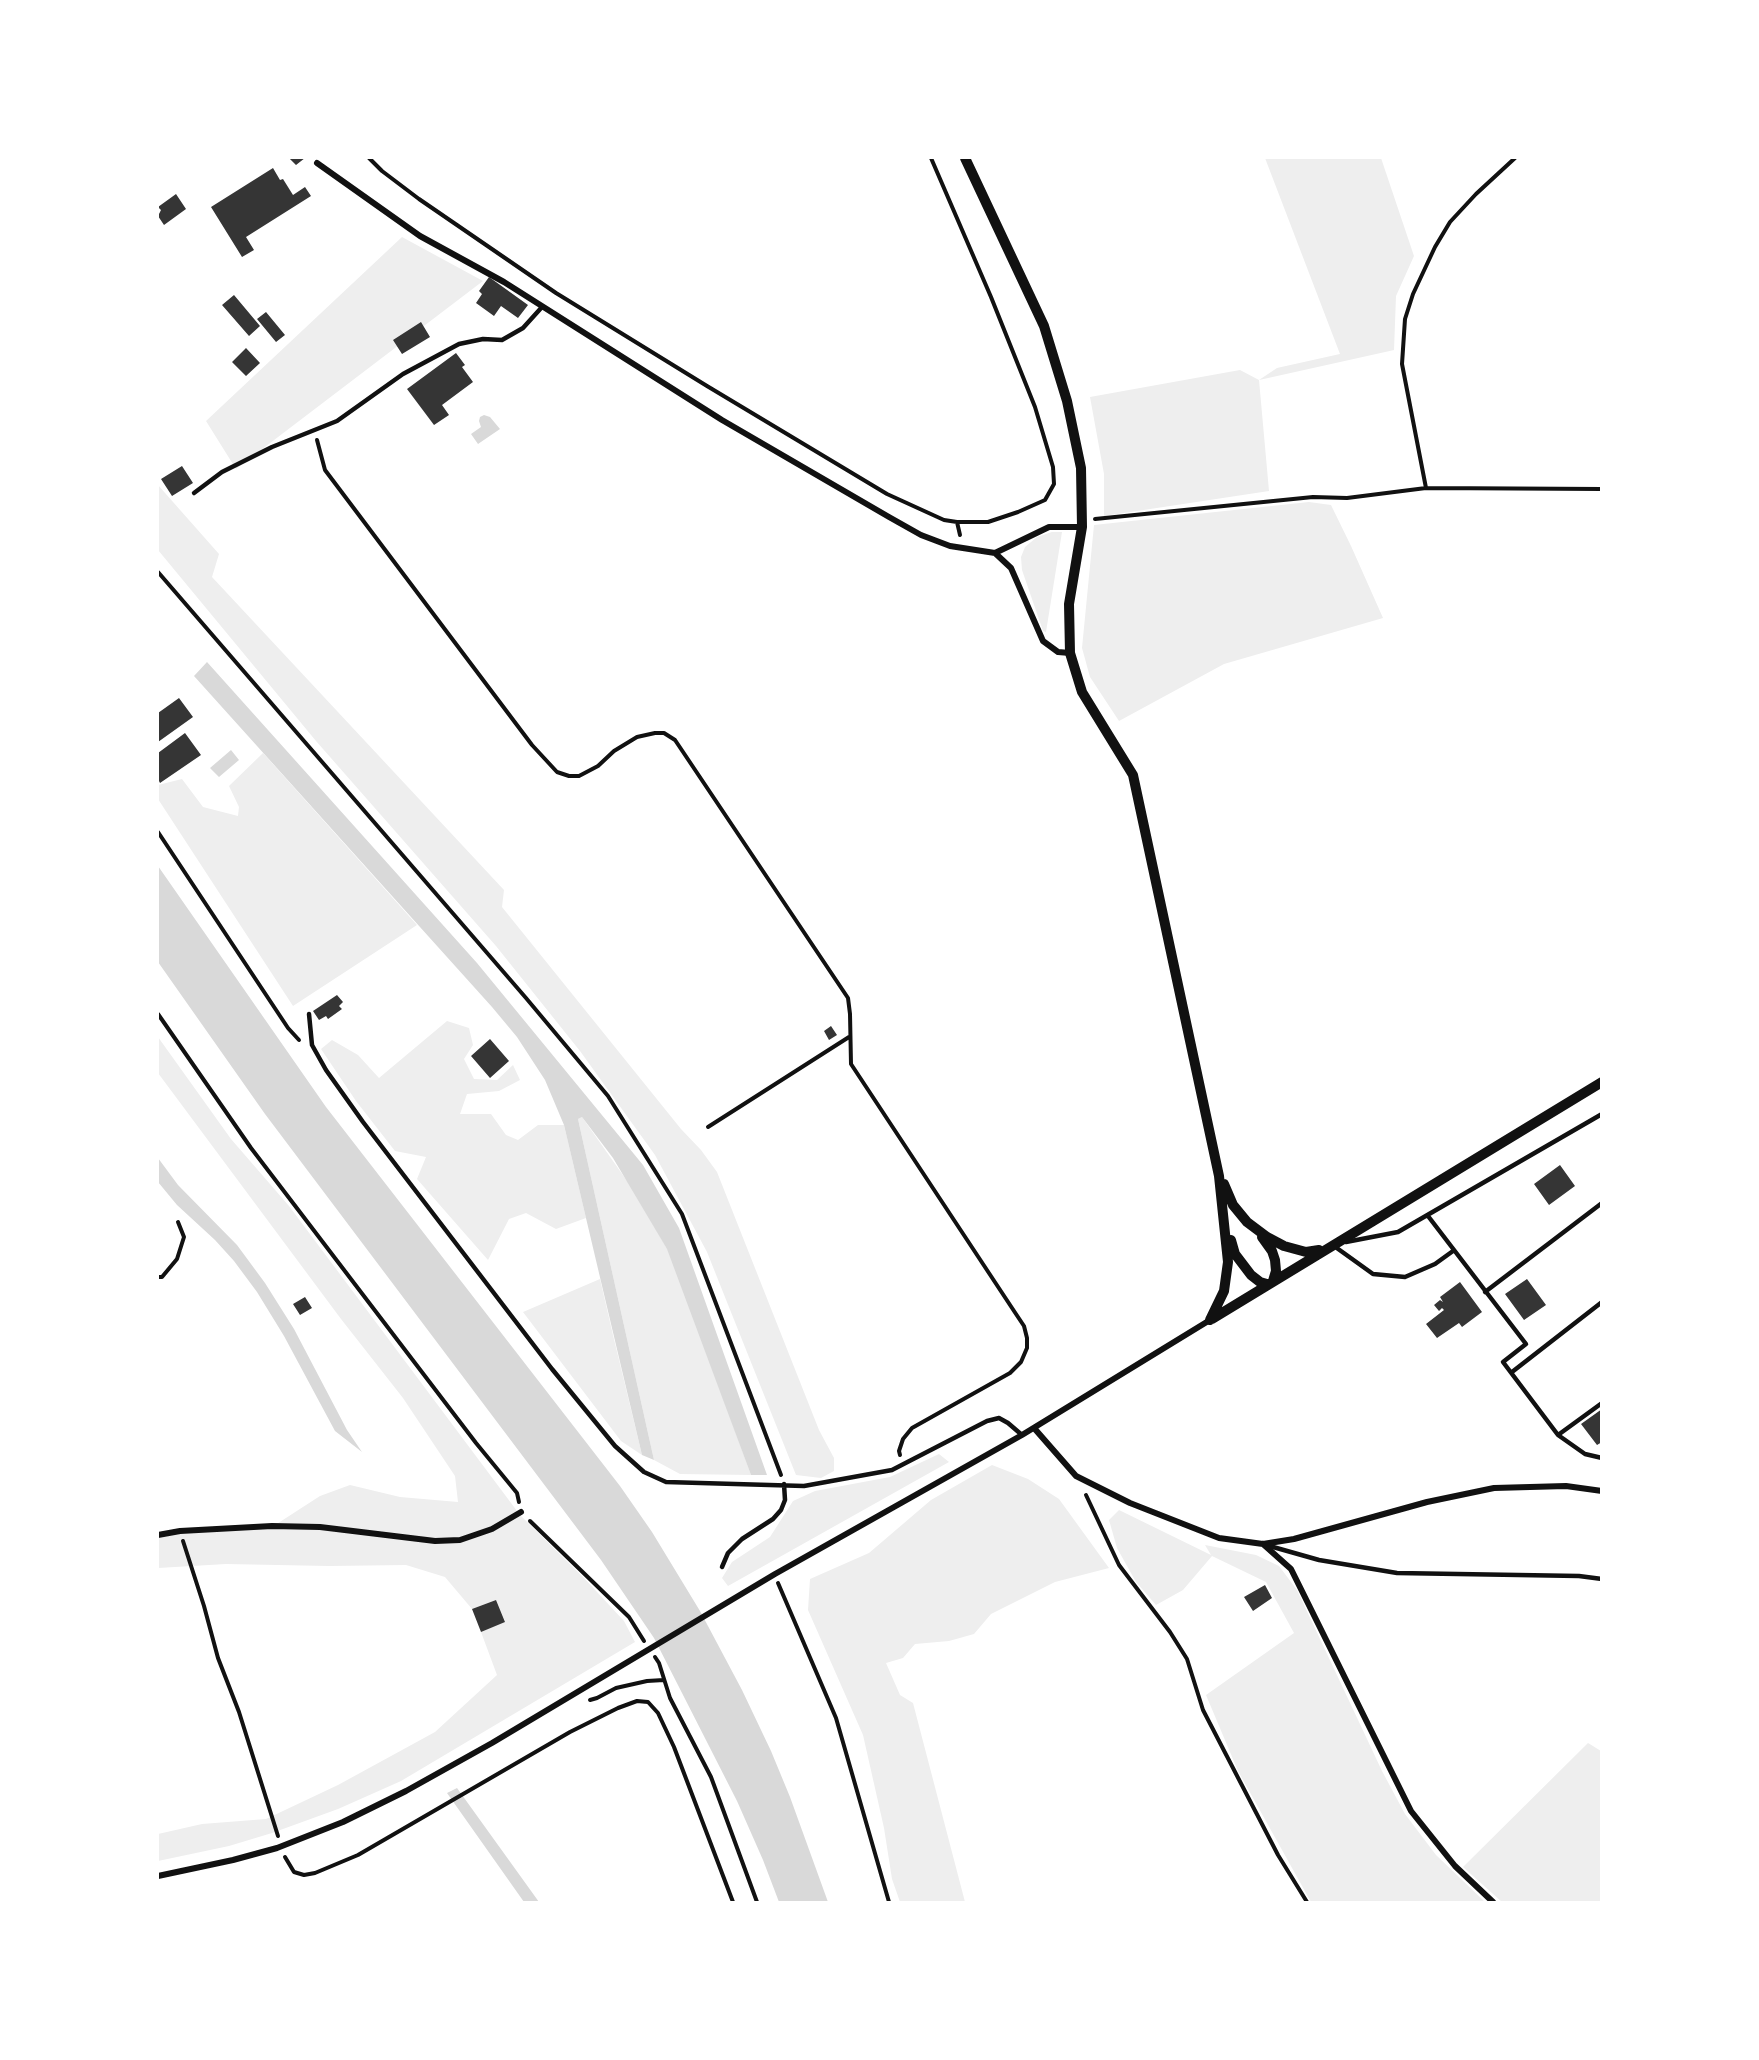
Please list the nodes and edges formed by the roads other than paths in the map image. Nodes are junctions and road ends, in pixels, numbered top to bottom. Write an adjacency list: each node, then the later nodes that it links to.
1 (965, 158): 5 (street)
2 (317, 163): 3 (street)
3 (542, 307): 4 (lane); 6 (street)
4 (194, 493)
5 (1082, 524): 6 (street); 7 (street)
6 (994, 553): 7 (street)
7 (1070, 653): 11 (street)
8 (309, 1014): 28 (lane)
9 (1602, 1082): 16 (street)
10 (1602, 1114): 13 (lane)
11 (1219, 1176): 14 (street); 15 (street)
12 (1602, 1203): 19 (lane)
13 (1428, 1216): 16 (lane); 17 (lane)
14 (1226, 1225): 18 (street); 21 (street)
15 (1257, 1230): 16 (street); 18 (street)
16 (1328, 1247): 17 (lane); 18 (street)
17 (1453, 1251): 19 (lane)
18 (1270, 1282): 21 (street)
19 (1485, 1292): 22 (lane)
20 (1602, 1302): 22 (lane)
21 (1209, 1320): 24 (street)
22 (1512, 1372): 26 (lane)
23 (1602, 1403): 26 (lane)
24 (1034, 1428): 25 (street); 32 (street)
25 (1022, 1435): 28 (lane); 35 (street)
26 (1558, 1435): 27 (lane)
27 (1602, 1458)
28 (784, 1484): 33 (lane)
29 (1602, 1491): 32 (street)
30 (521, 1512): 31 (street)
31 (158, 1535)
32 (1263, 1544): 34 (lane); 36 (street)
33 (722, 1567)
34 (1602, 1579)
35 (158, 1876)
36 (1493, 1902)

